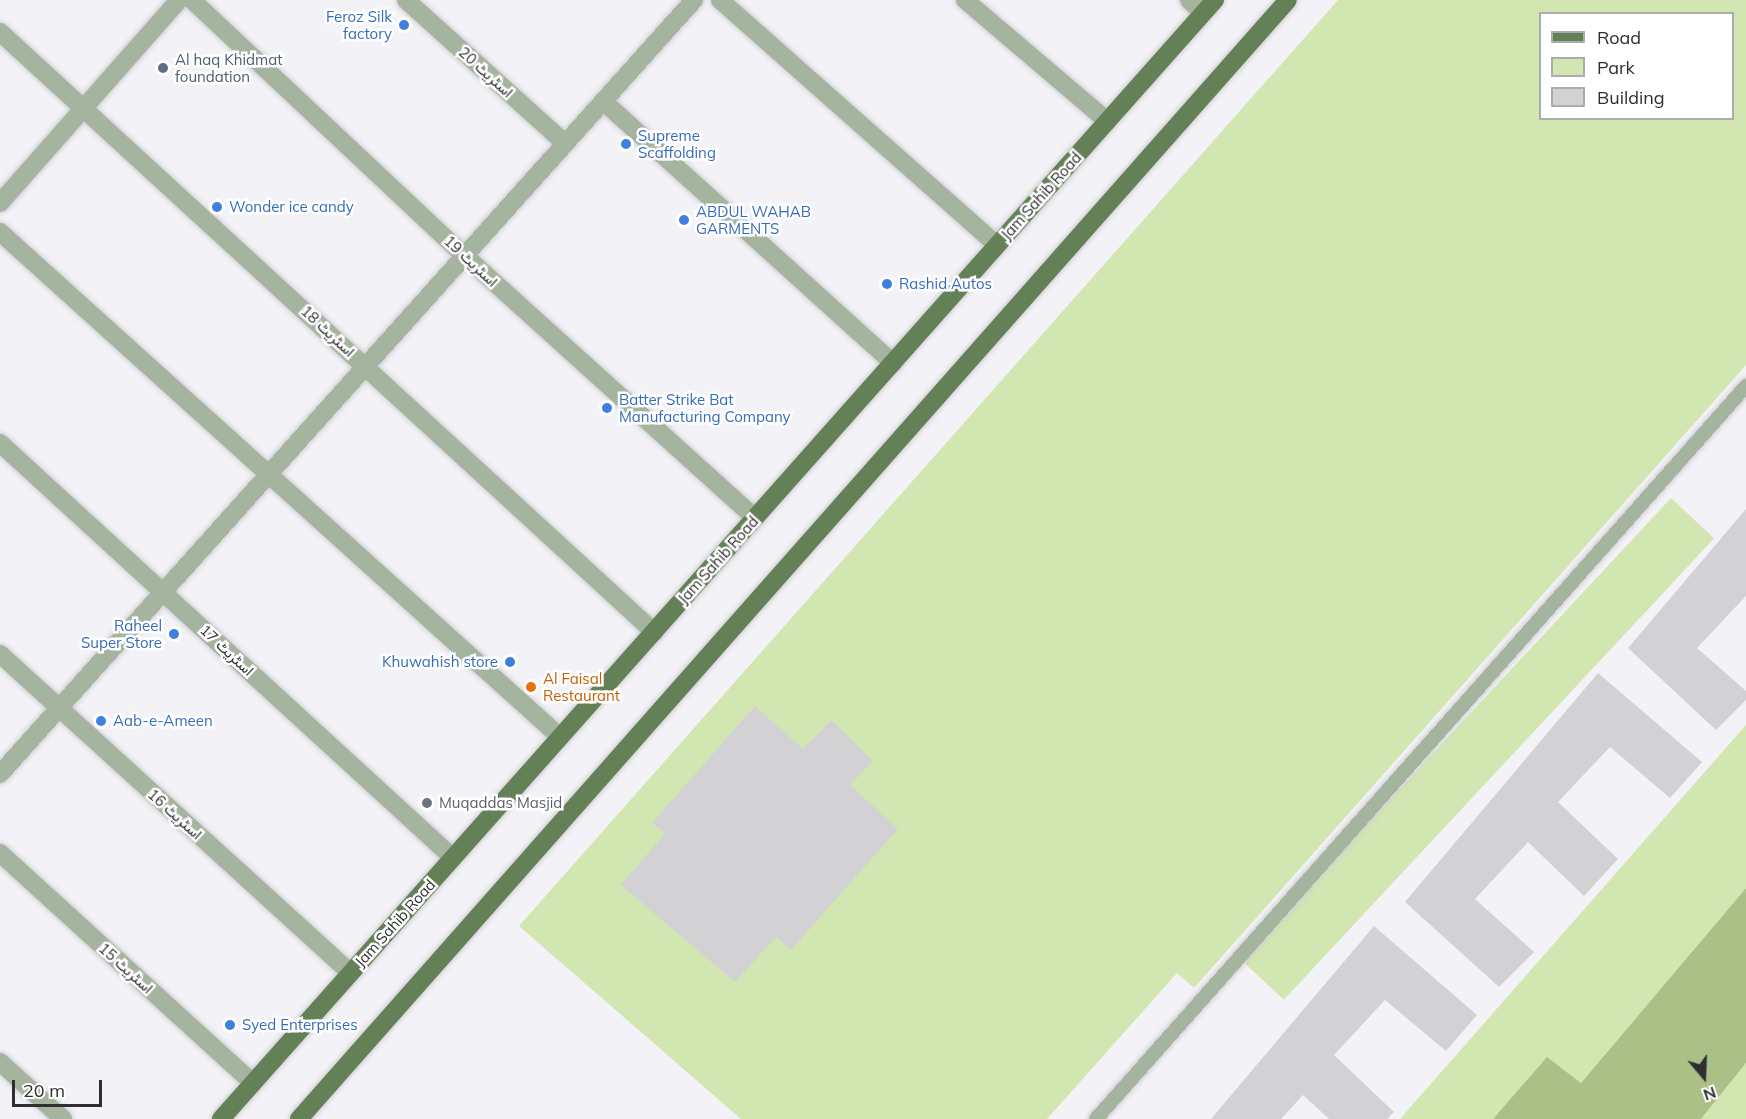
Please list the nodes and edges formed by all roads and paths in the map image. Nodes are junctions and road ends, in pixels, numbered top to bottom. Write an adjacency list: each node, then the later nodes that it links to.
1 (179, 0): 12 (street)
2 (192, 0): 18 (street, اسٹریٹ 19)
3 (406, 0): 14 (street, اسٹریٹ 20)
4 (694, 0): 11 (street)
5 (720, 0): 17 (street)
6 (965, 0): 13 (street)
7 (1188, 0): 9 (street)
8 (1288, 0): 38 (main road)
9 (1209, 6): 13 (main road, Jam Sahib Road)
10 (0, 32): 12 (street, اسٹریٹ 18)
11 (603, 101): 14 (street); 19 (street)
12 (85, 107): 15 (street); 20 (street, اسٹریٹ 18)
13 (1107, 121): 17 (main road, Jam Sahib Road)
14 (565, 143): 18 (street)
15 (0, 203)
16 (0, 232): 23 (street)
17 (997, 245): 19 (main road, Jam Sahib Road)
18 (465, 256): 20 (street); 24 (street, اسٹریٹ 19)
19 (893, 363): 24 (main road, Jam Sahib Road)
20 (366, 366): 23 (street); 26 (street, اسٹریٹ 18)
21 (1746, 386): 39 (lane)
22 (0, 443): 25 (street, اسٹریٹ 17)
23 (269, 474): 25 (street); 29 (street)
24 (755, 518): 26 (main road, Jam Sahib Road)
25 (164, 591): 28 (street); 32 (street, اسٹریٹ 17)
26 (654, 632): 29 (main road, Jam Sahib Road)
27 (0, 654): 28 (street, اسٹریٹ 16)
28 (59, 708): 30 (street); 33 (street, اسٹریٹ 16)
29 (561, 737): 32 (main road, Jam Sahib Road)
30 (0, 774)
31 (0, 853): 35 (street, اسٹریٹ 15)
32 (453, 858): 33 (main road, Jam Sahib Road)
33 (350, 973): 35 (main road, Jam Sahib Road)
34 (0, 1062): 36 (street)
35 (253, 1083): 37 (main road, Jam Sahib Road)
36 (63, 1119)
37 (221, 1119)
38 (299, 1119)
39 (1096, 1119)

